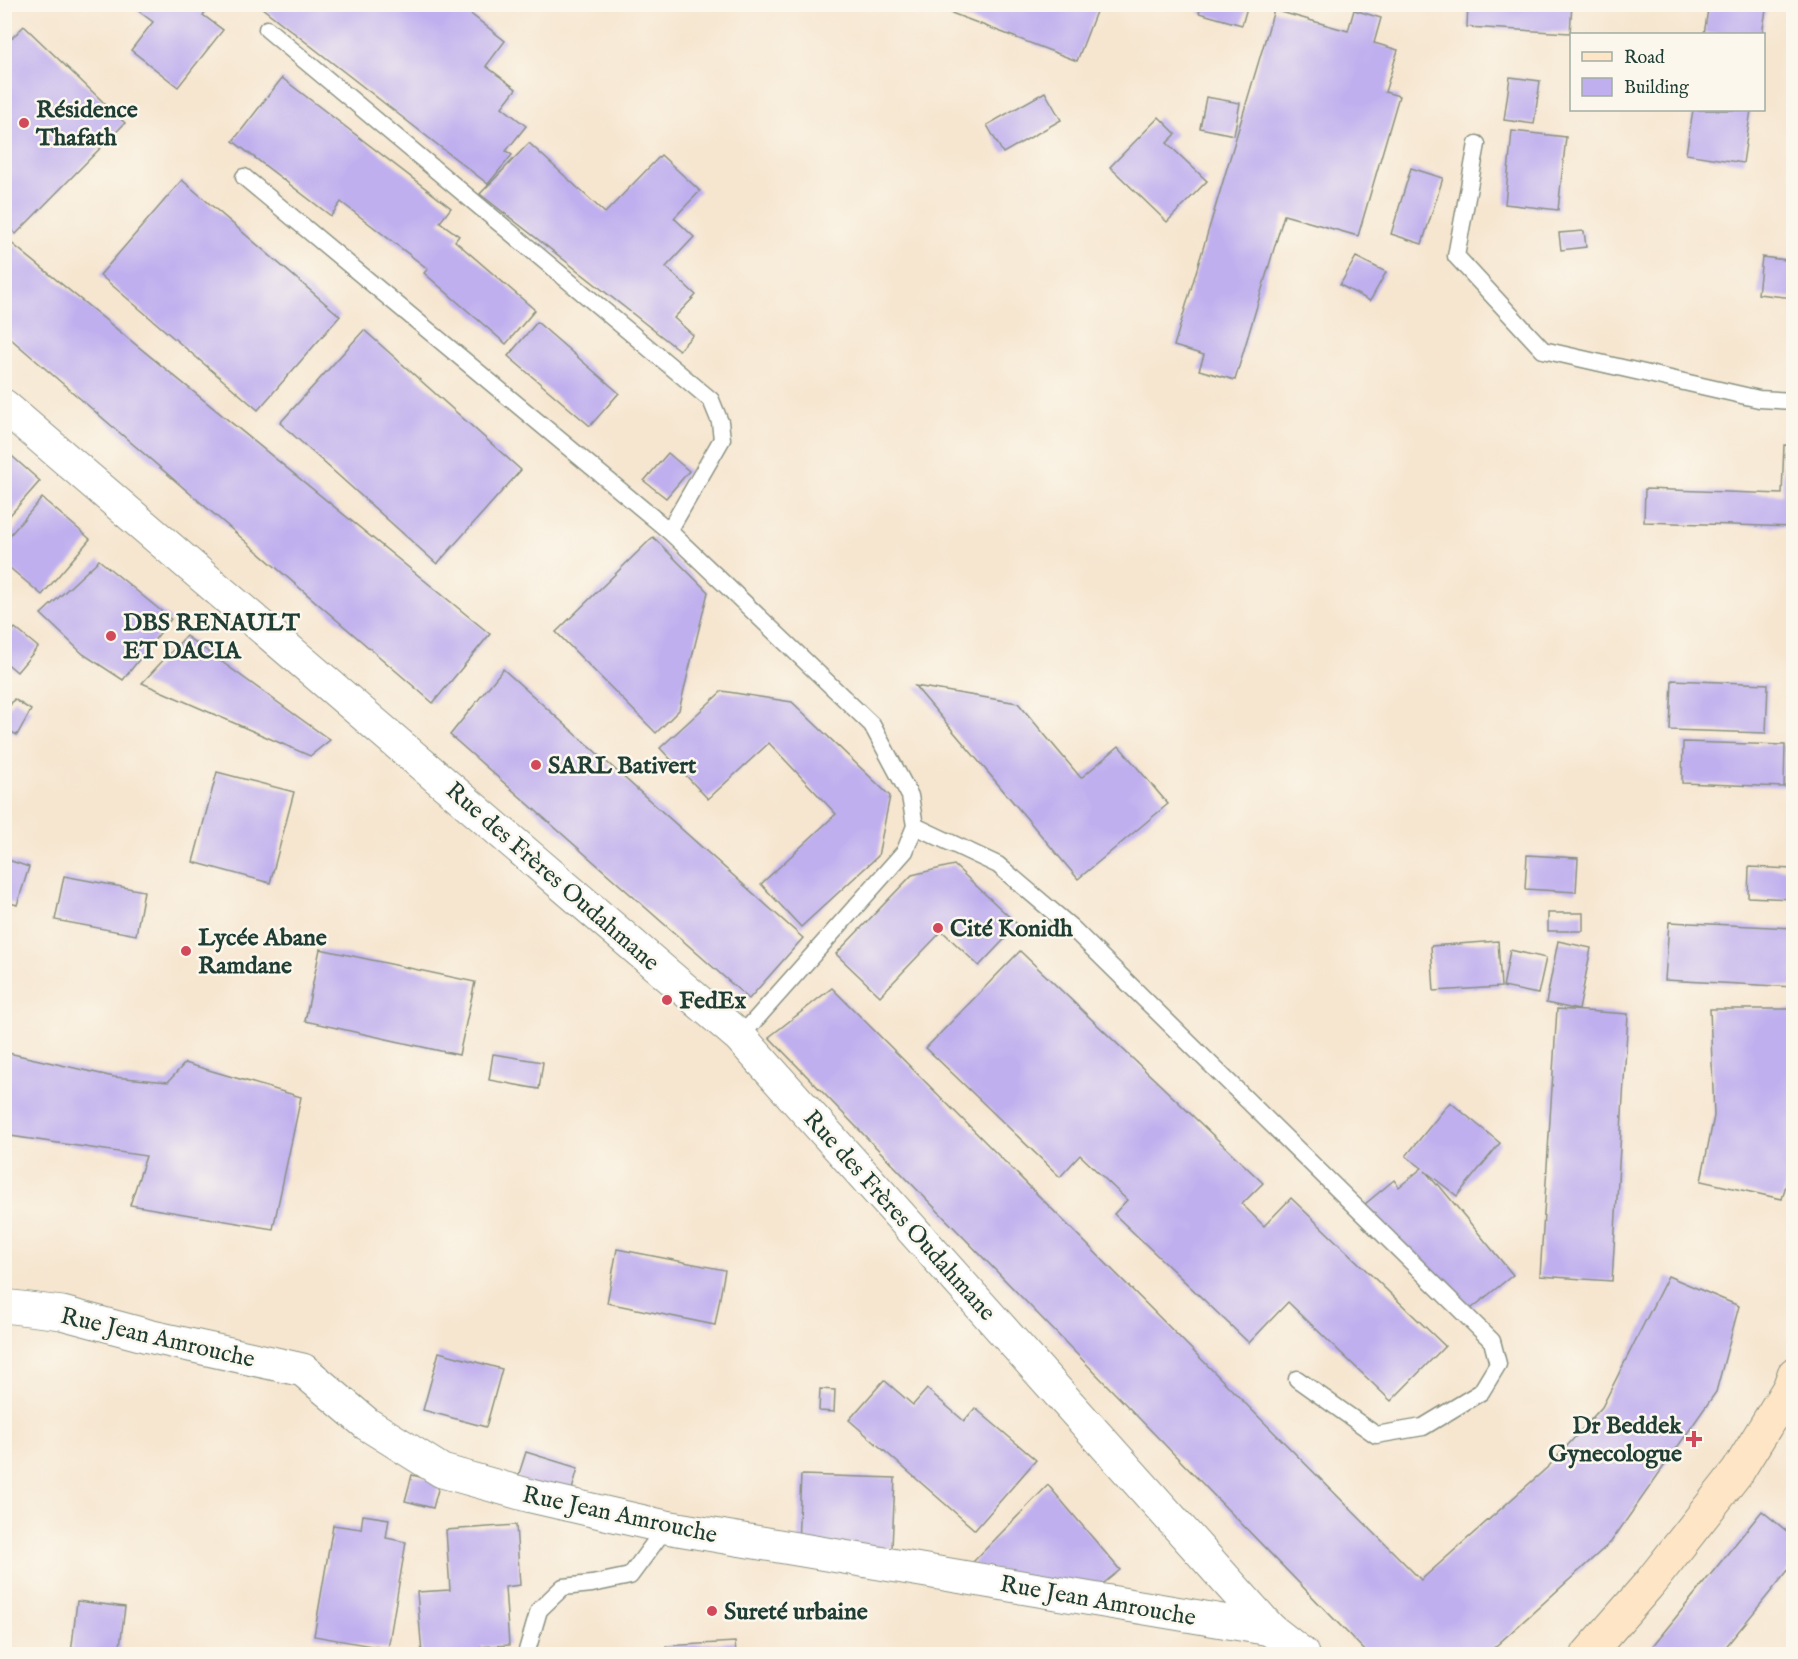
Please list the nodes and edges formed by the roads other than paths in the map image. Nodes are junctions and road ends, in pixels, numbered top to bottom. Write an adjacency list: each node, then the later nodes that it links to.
1 (267, 29): 6 (lane)
2 (1477, 144): 4 (lane)
3 (244, 177): 6 (lane)
4 (1794, 401)
5 (4, 406): 8 (street, Rue des Frères Oudahmane)
6 (669, 531): 7 (lane)
7 (915, 826): 8 (lane); 11 (lane)
8 (741, 1037): 13 (street, Rue des Frères Oudahmane)
9 (4, 1306): 12 (street, Rue Jean Amrouche)
10 (1794, 1374): 16 (main road)
11 (1297, 1379)
12 (666, 1527): 13 (street, Rue Jean Amrouche); 14 (lane)
13 (1270, 1629): 15 (street, Rue des Frères Oudahmane)
14 (526, 1654)
15 (1302, 1654)
16 (1588, 1654)

